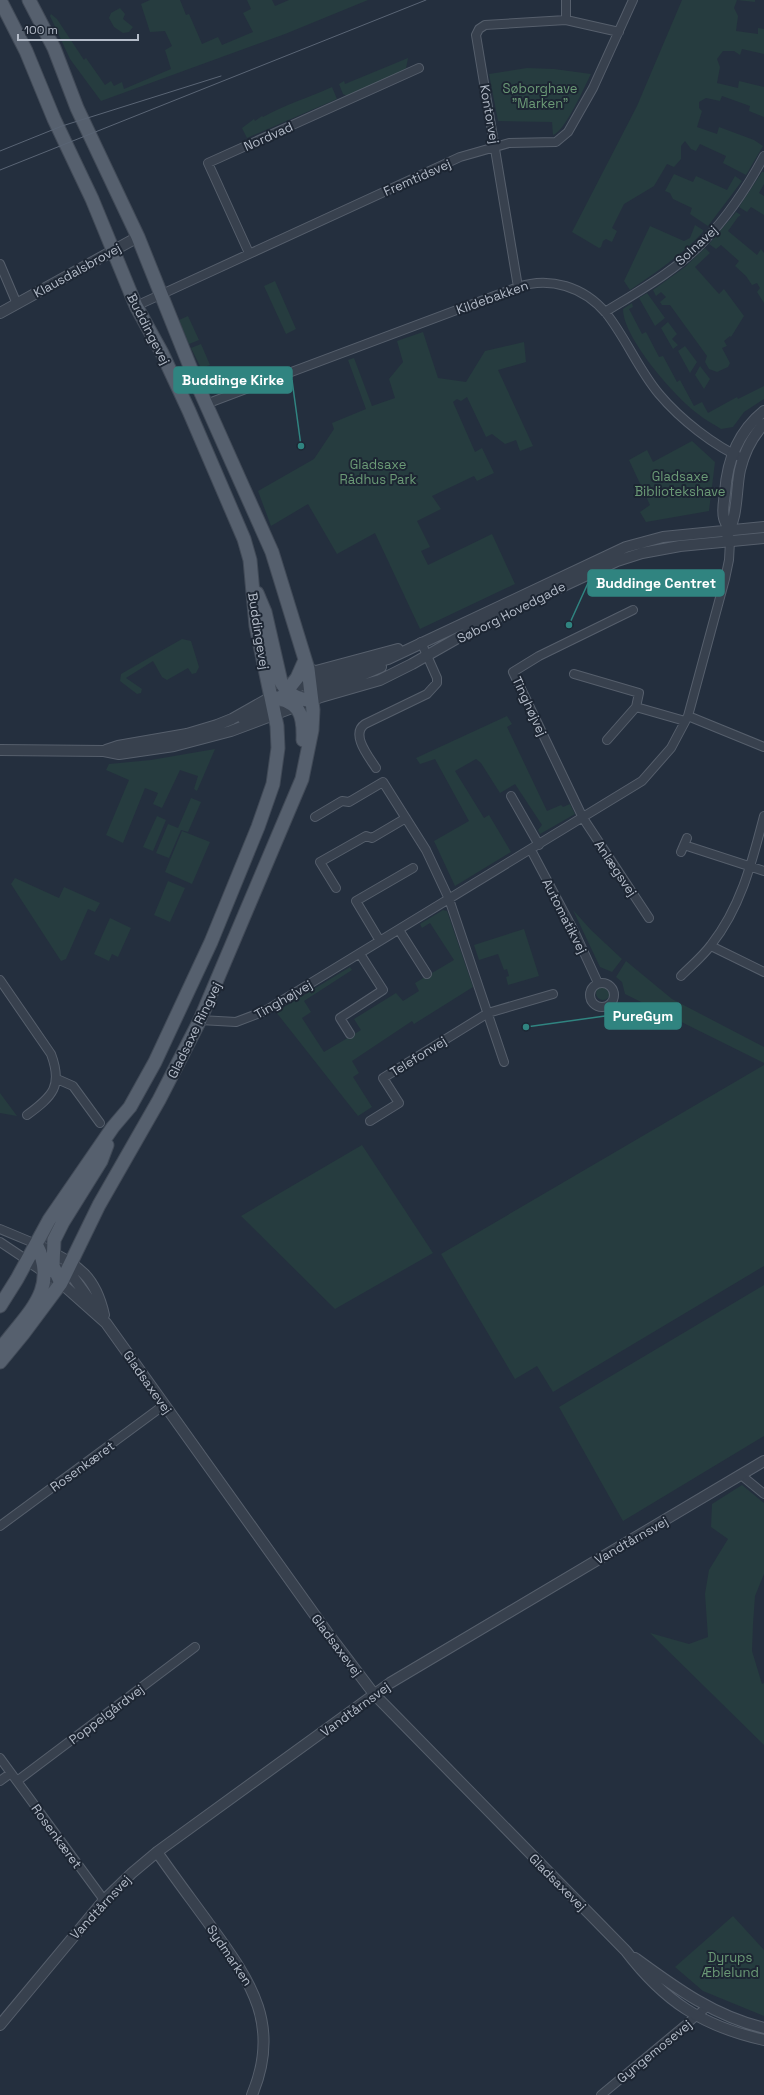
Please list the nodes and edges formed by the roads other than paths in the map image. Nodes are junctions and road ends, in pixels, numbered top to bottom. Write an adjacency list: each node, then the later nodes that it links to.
1 (0, 0): 11 (main road, Buddingevej)
2 (29, 0): 10 (main road, Buddingevej)
3 (566, 0): 5 (street)
4 (633, 0): 6 (street, Fremtidsvej)
5 (566, 20): 6 (street, Kontorvej); 8 (street, Kontorvej)
6 (619, 32): 8 (street, Fremtidsvej)
7 (419, 68): 12 (street, Nordvad)
8 (496, 146): 12 (street, Fremtidsvej); 14 (street, Kontorvej)
9 (764, 156): 18 (street, Solnavej)
10 (135, 239): 11 (street, Klausdalsbrovej); 15 (main road, Buddingevej)
11 (114, 250): 16 (street, Klausdalsbrovej); 17 (main road, Buddingevej)
12 (249, 253): 15 (street, Fremtidsvej)
13 (0, 264): 16 (street, Klausdalsbrovej)
14 (518, 287): 18 (street, Kildebakken); 20 (street, Kildebakken)
15 (160, 294): 17 (street, Fremtidsvej); 20 (main road, Buddingevej)
16 (17, 304): 19 (street, Klausdalsbrovej)
17 (136, 306): 37 (main road, Buddingevej)
18 (605, 312): 23 (street, Kildebakken)
19 (0, 313)
20 (206, 404): 34 (main road, Buddingevej)
21 (764, 411): 23 (street)
22 (764, 424): 24 (street)
23 (732, 454): 24 (street, Kildebakken); 26 (street)
24 (744, 459): 26 (street)
25 (764, 527): 26 (street, Søborg Hovedgade)
26 (729, 530): 29 (street); 30 (street); 32 (street, Søborg Hovedgade)
27 (764, 532): 29 (street)
28 (764, 538): 29 (street, Søborg Hovedgade)
29 (730, 541): 30 (street, Søborg Hovedgade); 39 (street, Tinghøjvej)
30 (642, 553): 33 (street, Søborg Hovedgade)
31 (632, 610): 50 (street, Tinghøjvej)
32 (421, 642): 33 (street); 34 (street); 36 (street, Søborg Hovedgade)
33 (427, 656): 36 (street, Søborg Hovedgade); 44 (street)
34 (306, 664): 36 (main road, Gladsaxe Ringvej); 37 (main road)
35 (574, 674): 38 (street)
36 (311, 691): 37 (main road); 37 (street); 46 (main road, Gladsaxe Ringvej)
37 (283, 705): 43 (street); 43 (street); 46 (main road); 78 (main road, Gladsaxe Ringvej)
38 (636, 707): 39 (street); 40 (street)
39 (686, 718): 41 (street); 50 (street, Tinghøjvej)
40 (607, 740)
41 (764, 747)
42 (0, 750): 43 (street)
43 (104, 751)
44 (376, 768)
45 (511, 796): 51 (street)
46 (294, 801): 71 (main road, Gladsaxe Ringvej)
47 (764, 816): 54 (street)
48 (315, 817): 49 (street)
49 (406, 818): 57 (street); 58 (street)
50 (583, 818): 51 (street, Tinghøjvej); 59 (street, Anlægsvej)
51 (539, 845): 53 (street, Tinghøjvej)
52 (684, 845): 54 (street)
53 (531, 850): 58 (street, Tinghøjvej); 68 (street, Automatikvej)
54 (751, 865): 56 (street); 62 (street)
55 (413, 868): 61 (street)
56 (764, 871)
57 (336, 888)
58 (450, 900): 60 (street, Tinghøjvej); 70 (street)
59 (649, 918)
60 (399, 930): 61 (street, Tinghøjvej); 65 (street)
61 (380, 941): 63 (street, Tinghøjvej)
62 (711, 946): 64 (street); 66 (street)
63 (360, 954): 71 (street, Tinghøjvej); 72 (street)
64 (764, 972)
65 (427, 974)
66 (681, 976)
67 (0, 980): 74 (street)
68 (598, 983)
69 (553, 994): 70 (street, Telefonvej)
70 (488, 1013): 73 (street); 76 (street, Telefonvej)
71 (200, 1020): 84 (main road, Gladsaxe Ringvej)
72 (350, 1034)
73 (504, 1062)
74 (57, 1079): 75 (street); 77 (street)
75 (27, 1115)
76 (370, 1121)
77 (100, 1123)
78 (113, 1127): 81 (main road, Gladsaxe Ringvej); 82 (main road)
79 (0, 1229): 81 (street)
80 (0, 1242): 83 (street)
81 (36, 1244): 82 (street, Gladsaxevej); 83 (main road, Gladsaxe Ringvej)
82 (52, 1253): 83 (main road); 84 (street, Gladsaxevej)
83 (41, 1266): 84 (main road); 85 (main road, Gladsaxe Ringvej); 87 (main road)
84 (66, 1273): 86 (street, Gladsaxevej); 86 (street, Gladsaxevej); 88 (main road, Gladsaxe Ringvej)
85 (0, 1306)
86 (106, 1323): 89 (street, Gladsaxevej)
87 (0, 1351)
88 (0, 1362)
89 (164, 1405): 93 (street, Rosenkæret); 95 (street, Gladsaxevej)
90 (764, 1461): 91 (street, Vandtårnsvej)
91 (741, 1475): 92 (street); 95 (street, Vandtårnsvej)
92 (764, 1494)
93 (0, 1526)
94 (195, 1647): 99 (street, Poppelgårdvej)
95 (374, 1694): 100 (street, Vandtårnsvej); 102 (street, Gladsaxevej)
96 (0, 1758): 97 (street, Rosenkæret)
97 (11, 1773): 98 (street); 99 (street, Rosenkæret)
98 (0, 1781)
99 (16, 1781): 101 (street, Rosenkæret)
100 (157, 1852): 101 (street, Vandtårnsvej); 108 (street, Sydmarken)
101 (104, 1900): 105 (street, Vandtårnsvej)
102 (626, 1951): 103 (street, Gladsaxevej); 104 (street, Gladsaxevej)
103 (707, 2007): 104 (street, Gyngemosevej); 106 (street, Gladsaxevej)
104 (697, 2016): 107 (street, Gladsaxevej); 109 (street, Gyngemosevej)
105 (0, 2025)
106 (764, 2028)
107 (764, 2040)
108 (252, 2095)
109 (601, 2095)

